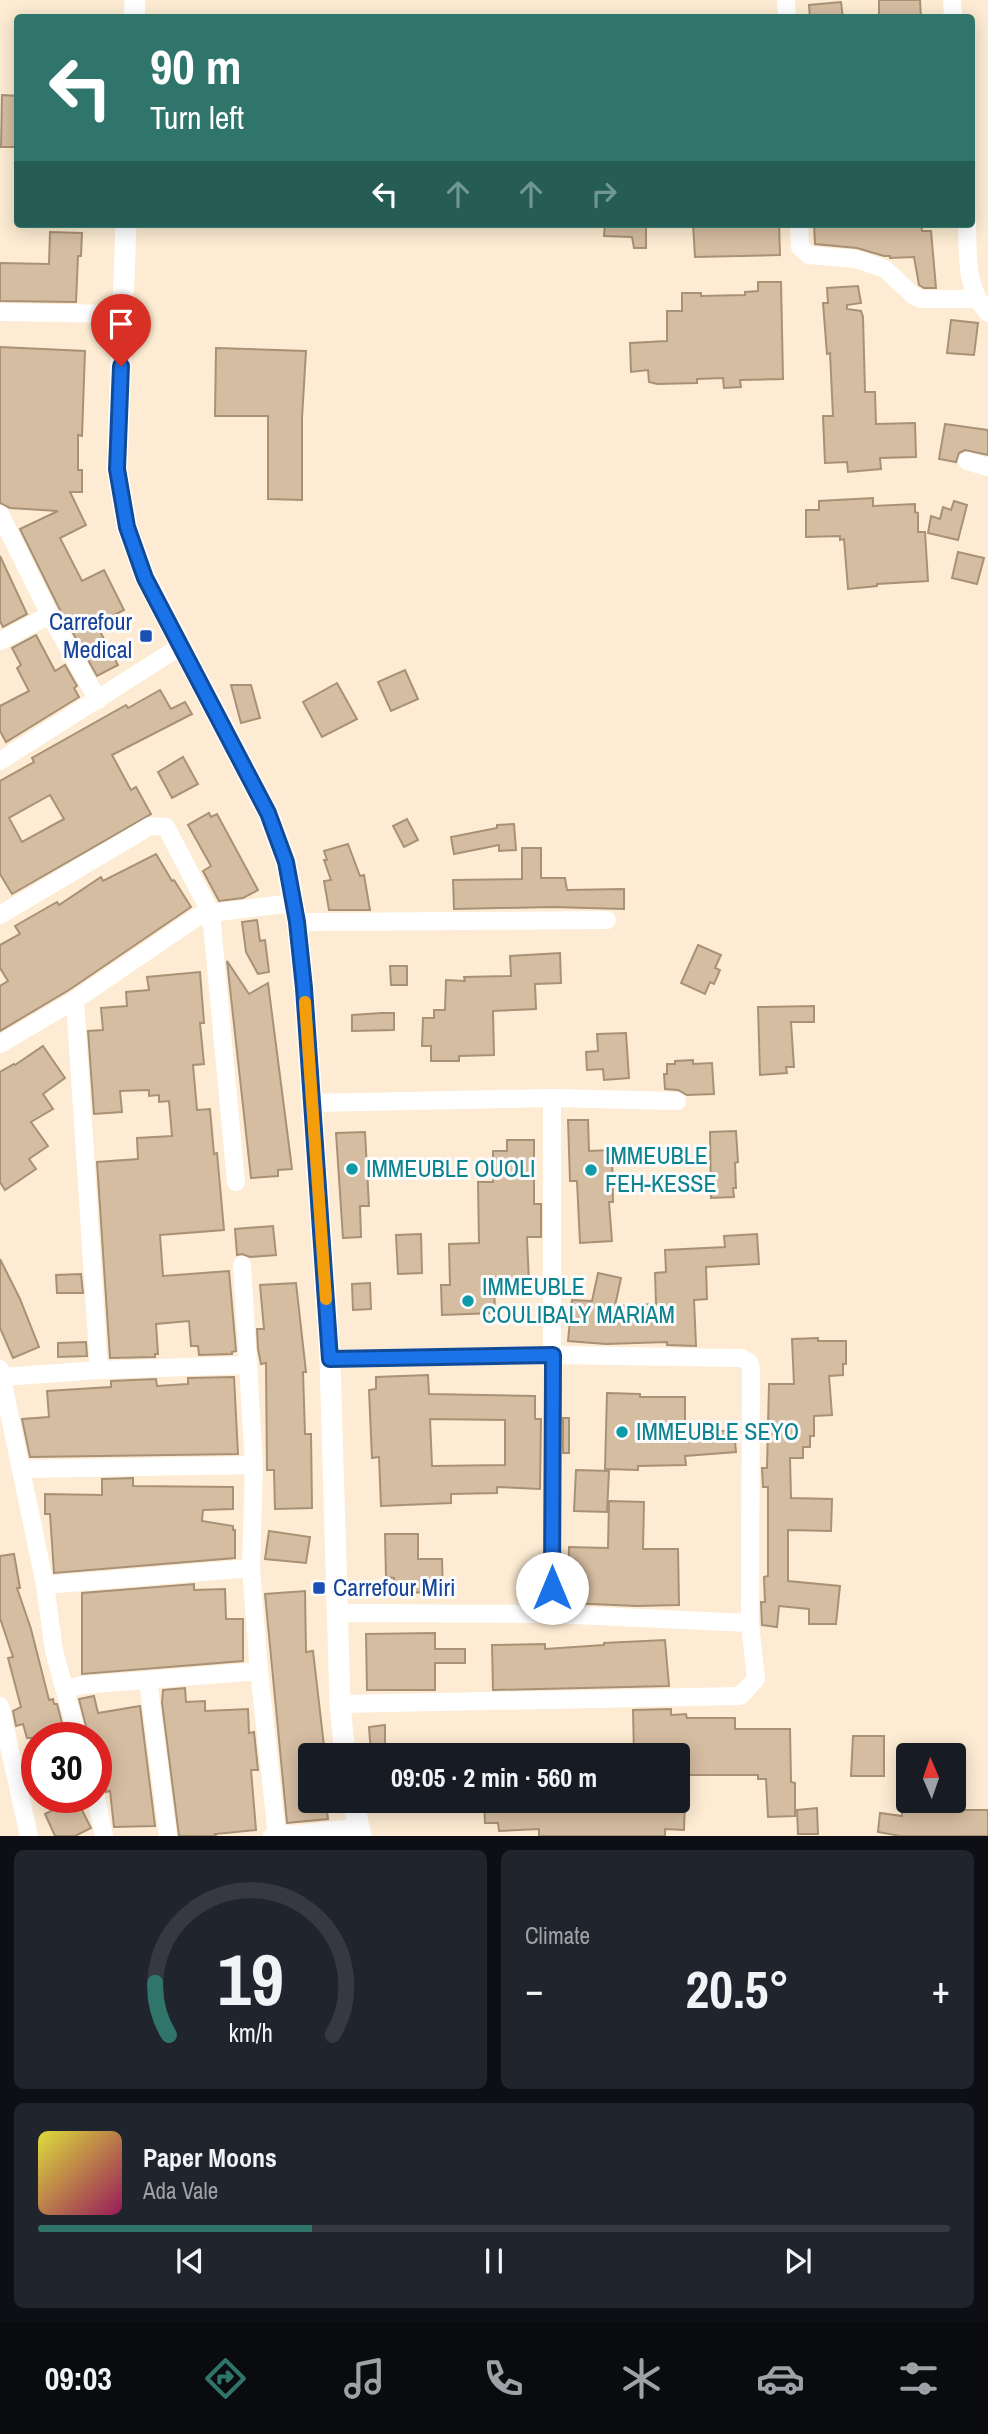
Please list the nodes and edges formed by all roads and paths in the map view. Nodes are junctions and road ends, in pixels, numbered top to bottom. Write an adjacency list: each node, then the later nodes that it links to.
1 (126, 228): 7 (street)
2 (799, 228): 4 (street)
3 (967, 228): 4 (street)
4 (976, 299): 6 (street)
5 (0, 312): 7 (street)
6 (988, 313)
7 (123, 314): 13 (street)
8 (967, 461): 9 (street)
9 (988, 467)
10 (0, 514): 11 (street)
11 (50, 615): 12 (street); 14 (street)
12 (0, 641)
13 (181, 646): 14 (street); 16 (street)
14 (98, 701): 15 (street)
15 (0, 761)
16 (295, 912): 17 (street); 19 (street); 24 (street)
17 (211, 913): 18 (street); 20 (street); 25 (street)
18 (0, 915)
19 (607, 920)
20 (75, 1000): 21 (street); 30 (street)
21 (0, 1044)
22 (552, 1098): 23 (street); 24 (street); 27 (street)
23 (677, 1101)
24 (312, 1103): 28 (street)
25 (236, 1182)
26 (242, 1265): 29 (street)
27 (553, 1355): 28 (street); 37 (street); 38 (street)
28 (330, 1359): 36 (street)
29 (247, 1365): 30 (street); 32 (street)
30 (99, 1370): 31 (street)
31 (1, 1373): 33 (street)
32 (254, 1465): 33 (street); 34 (street)
33 (22, 1469): 35 (street)
34 (251, 1568): 35 (street); 39 (street)
35 (45, 1585): 41 (street)
36 (337, 1613): 37 (street); 42 (street)
37 (552, 1614): 38 (street)
38 (750, 1623): 42 (street)
39 (259, 1671): 40 (street); 49 (street)
40 (148, 1680): 41 (street); 52 (street)
41 (64, 1689): 44 (street)
42 (340, 1704): 45 (street)
43 (0, 1706): 50 (street)
44 (73, 1722)
45 (344, 1743)
46 (99, 1813): 51 (street)
47 (356, 1813): 48 (street)
48 (360, 1832): 49 (street)
49 (275, 1835)
50 (29, 1836)
51 (104, 1836)
52 (168, 1836)

